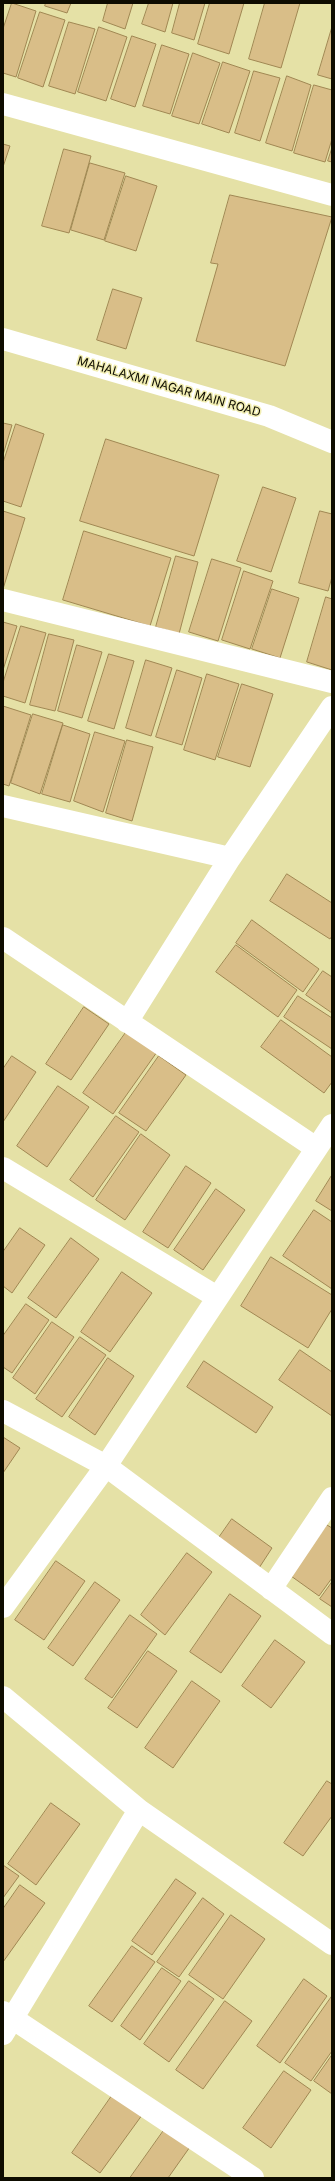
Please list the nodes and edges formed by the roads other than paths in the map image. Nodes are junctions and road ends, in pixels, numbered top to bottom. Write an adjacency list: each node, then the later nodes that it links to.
1 (3, 104): 2 (street)
2 (332, 195)
3 (3, 339): 4 (street, MAHALAXMI NAGAR MAIN ROAD)
4 (332, 442)
5 (3, 600): 6 (street)
6 (332, 682)
7 (332, 707): 9 (street)
8 (3, 806): 9 (street)
9 (230, 858): 11 (street)
10 (3, 938): 11 (street)
11 (127, 1022): 13 (street)
12 (332, 1125): 13 (street)
13 (316, 1148): 15 (street)
14 (3, 1168): 15 (street)
15 (217, 1297): 17 (street)
16 (3, 1411): 17 (street)
17 (106, 1466): 19 (street); 20 (street)
18 (332, 1498): 19 (street)
19 (271, 1589): 21 (street)
20 (3, 1607)
21 (332, 1634)
22 (3, 1697): 23 (street)
23 (139, 1810): 24 (street); 25 (street)
24 (332, 1944)
25 (6, 2021): 26 (street)
26 (253, 2178)

